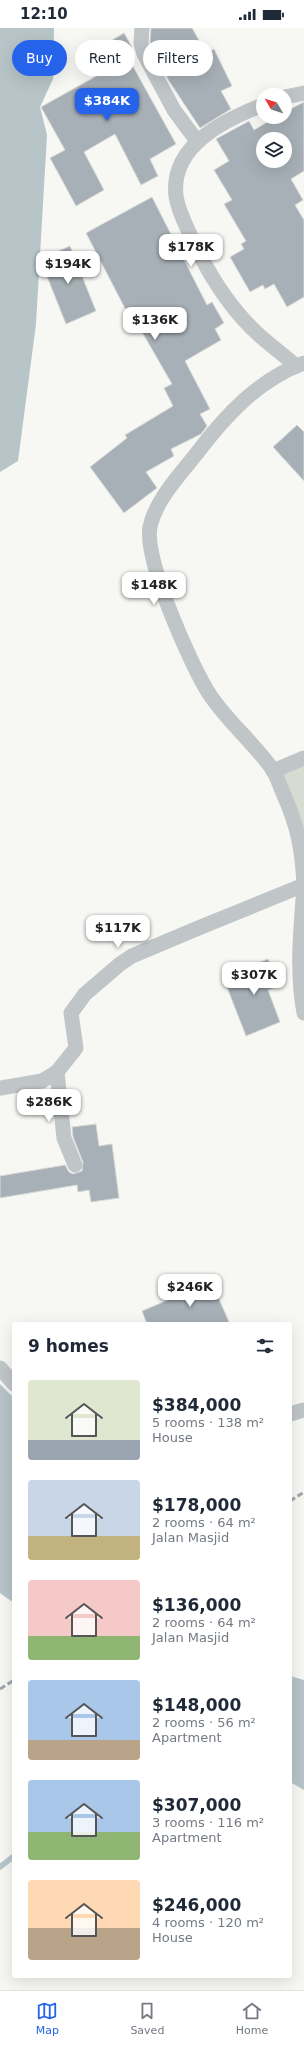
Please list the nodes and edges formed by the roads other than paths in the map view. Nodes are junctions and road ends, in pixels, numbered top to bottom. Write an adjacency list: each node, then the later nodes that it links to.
1 (142, 28): 5 (street)
2 (304, 93): 3 (street)
3 (292, 96)
4 (256, 108): 5 (street)
5 (196, 141): 6 (street)
6 (300, 364): 8 (street)
7 (304, 758): 8 (street)
8 (273, 771): 9 (street)
9 (304, 885): 10 (street); 11 (street)
10 (304, 1013)
11 (57, 1072): 12 (street); 13 (street)
12 (0, 1088)
13 (76, 1165)
14 (0, 1368): 15 (street)
15 (12, 1382)
16 (304, 1410): 17 (street)
17 (292, 1413)

